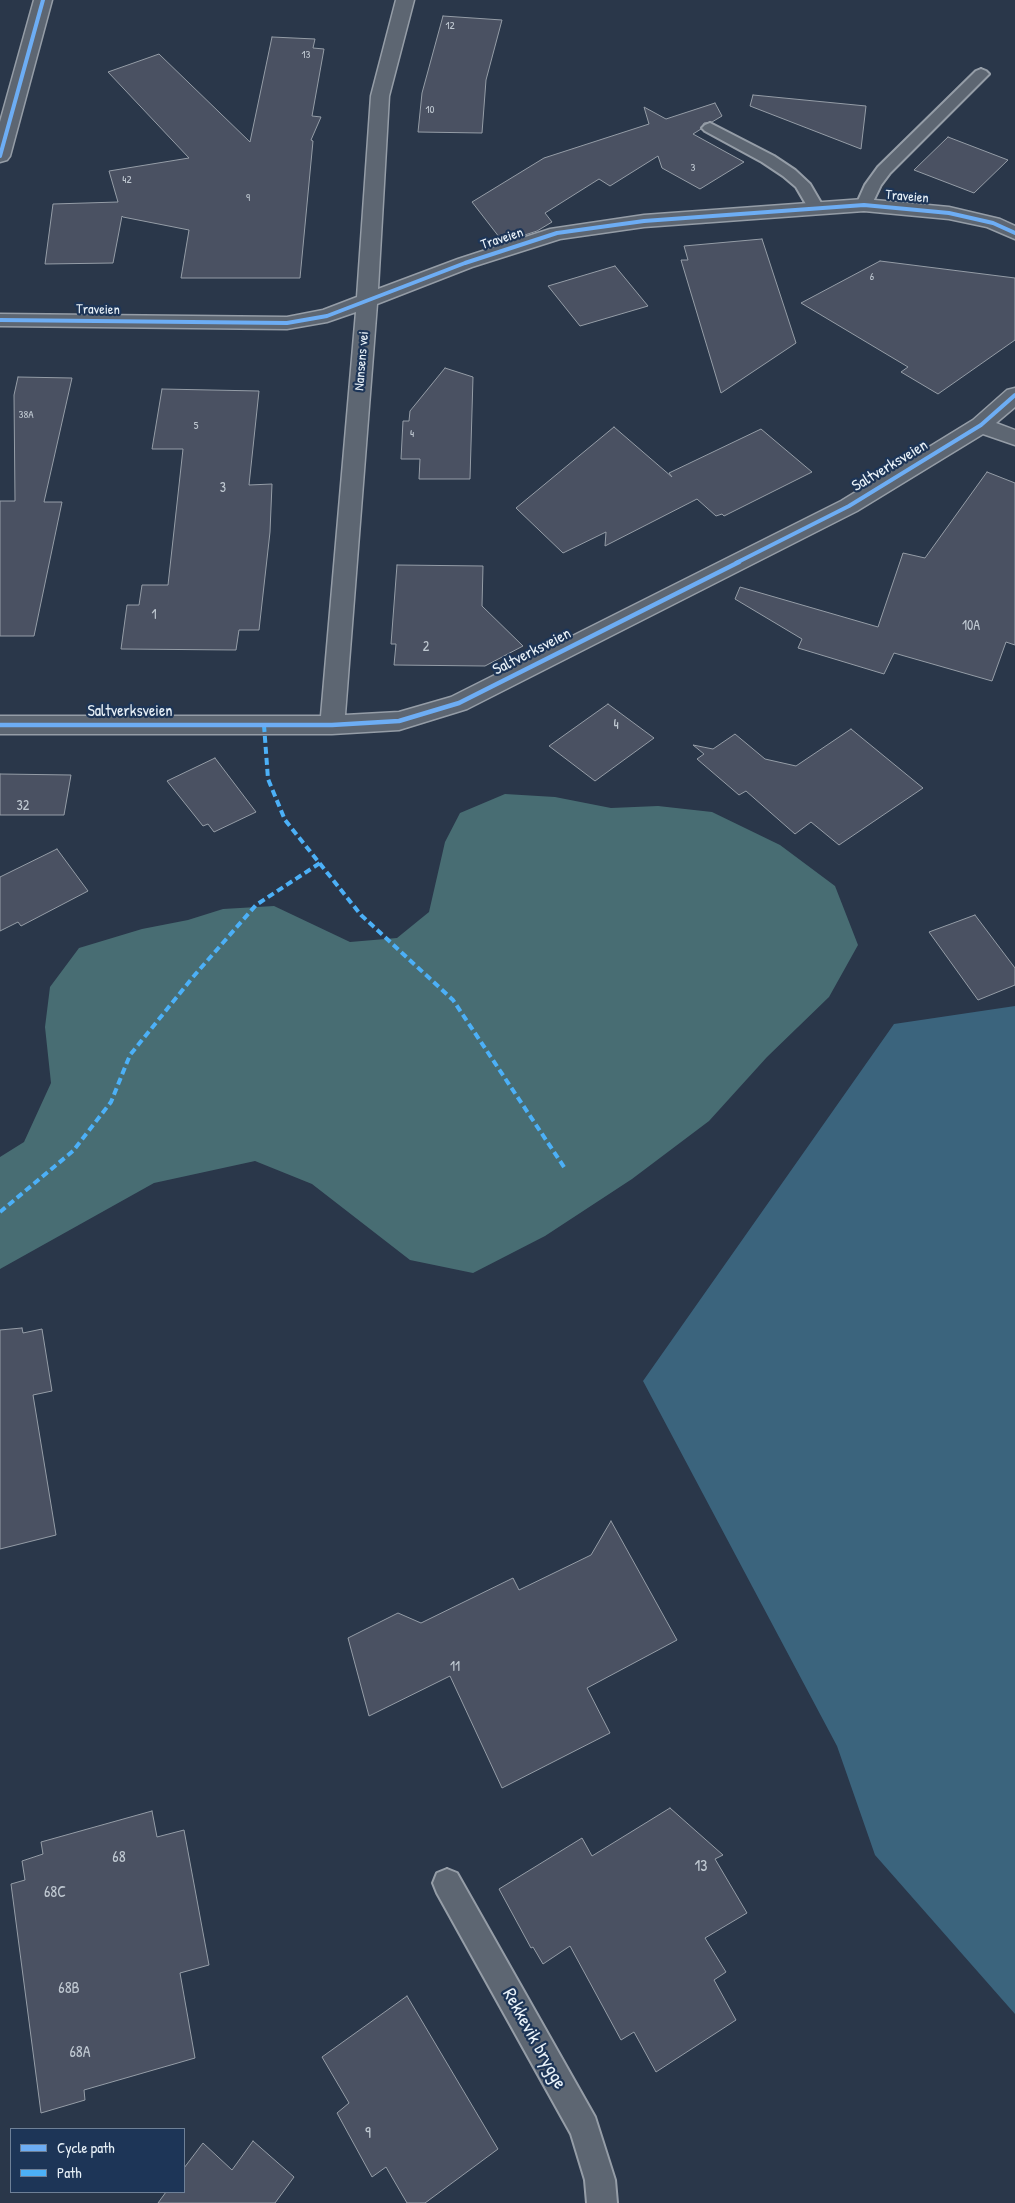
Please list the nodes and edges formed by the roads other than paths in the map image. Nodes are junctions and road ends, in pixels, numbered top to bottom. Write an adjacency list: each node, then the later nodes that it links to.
1 (43, 0): 5 (street)
2 (405, 0): 9 (street, Nansens vei)
3 (980, 74): 6 (lane, Traveien)
4 (710, 128): 7 (lane)
5 (0, 156)
6 (864, 205): 7 (street, Traveien); 8 (street, Traveien)
7 (816, 208): 9 (street, Traveien)
8 (1015, 233)
9 (368, 301): 10 (street, Traveien); 15 (street, Nansens vei)
10 (0, 320)
11 (1015, 394): 12 (street, Saltverksveien)
12 (982, 425): 13 (street); 15 (street, Saltverksveien)
13 (1015, 438)
14 (0, 724): 15 (street, Saltverksveien)
15 (332, 725)
16 (447, 1883): 17 (lane, Rekkevik brygge)
17 (602, 2203)

